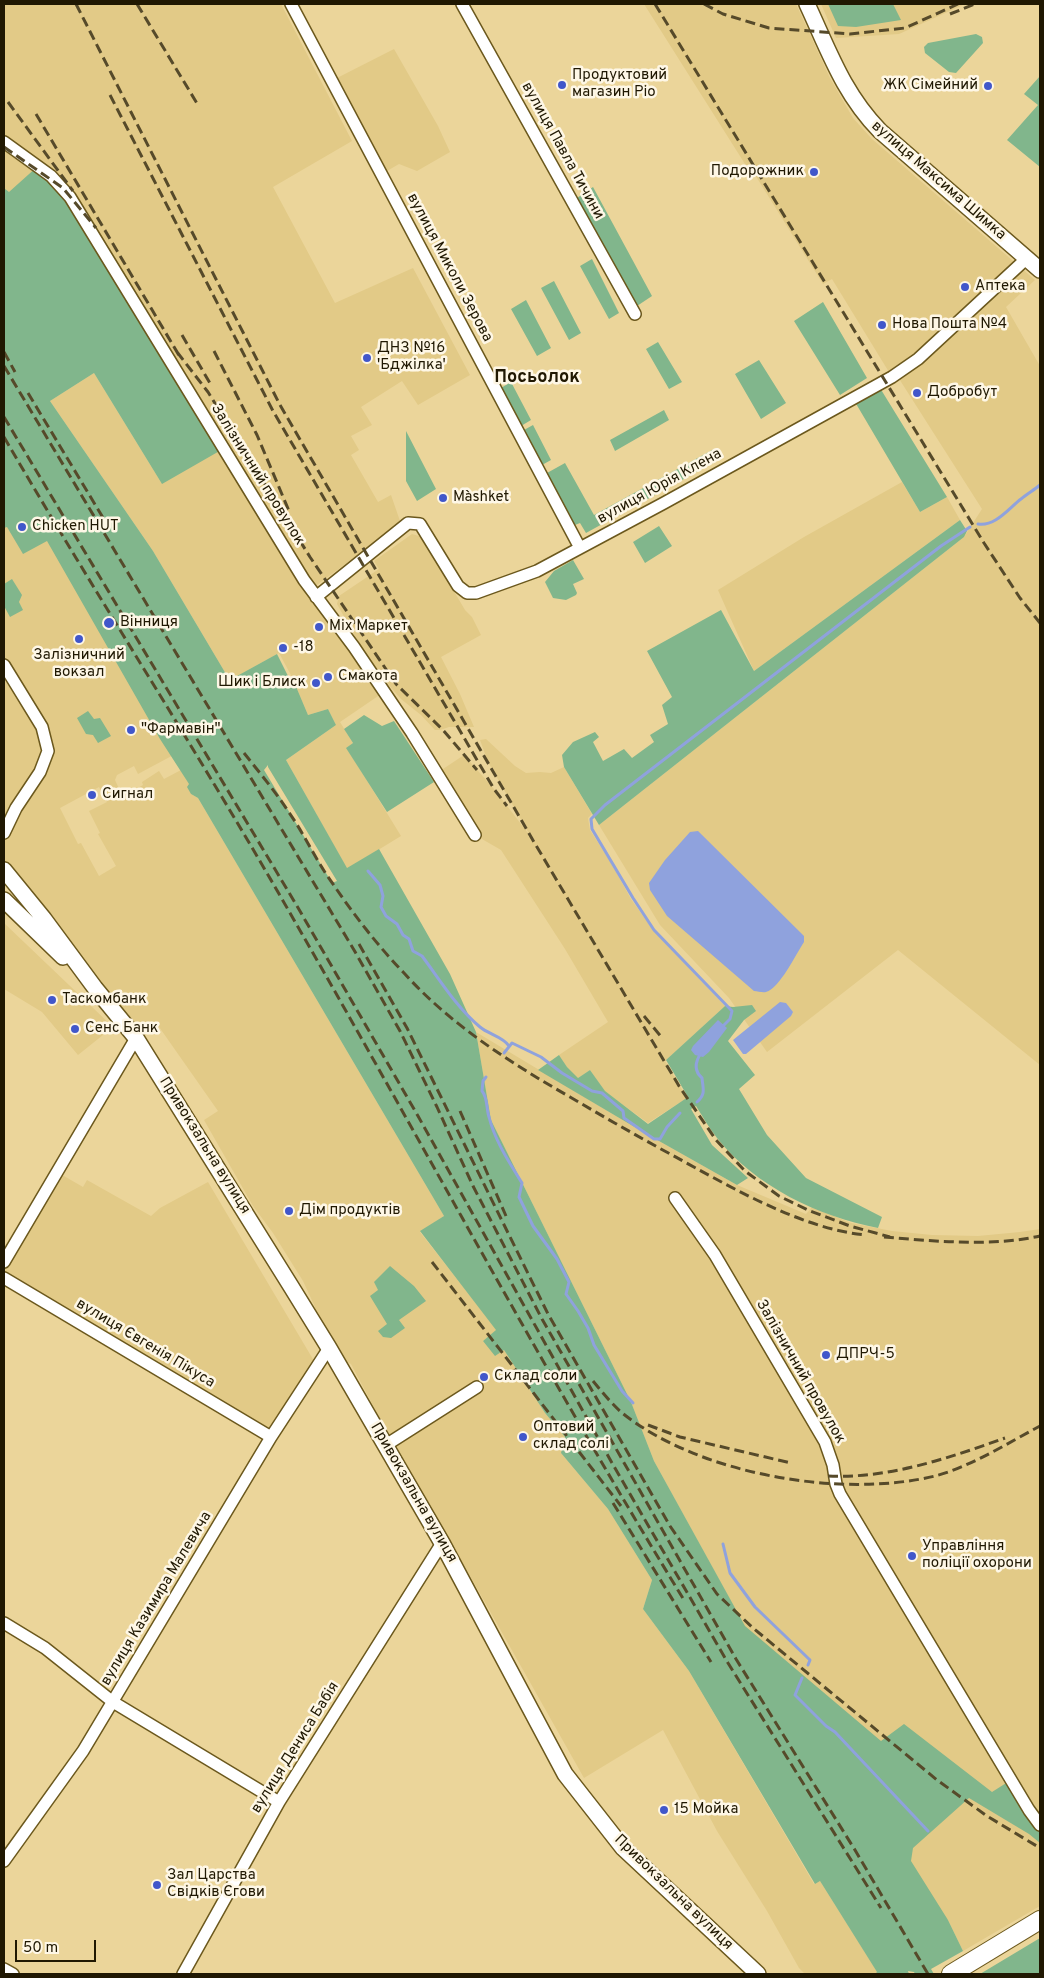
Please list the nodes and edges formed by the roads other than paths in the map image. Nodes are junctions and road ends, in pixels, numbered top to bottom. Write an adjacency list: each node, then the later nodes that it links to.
1 (291, 4): 8 (street, вулиця Миколи Зерова)
2 (462, 4): 7 (street, вулиця Павла Тичини)
3 (807, 4): 5 (main road, вулиця Максима Шимка)
4 (4, 142): 9 (street, Залізничний провулок)
5 (1026, 259): 6 (main road, вулиця Максима Шимка); 8 (street, вулиця Юрія Клена)
6 (1040, 270)
7 (635, 314)
8 (580, 548): 9 (street, вулиця Юрія Клена)
9 (316, 597): 12 (street, Залізничний провулок)
10 (4, 665): 11 (street)
11 (4, 833)
12 (475, 835)
13 (4, 870): 15 (main road)
14 (4, 900): 15 (main road)
15 (95, 988): 16 (main road, Привокзальна вулиця)
16 (136, 1038): 18 (street); 20 (main road, Привокзальна вулиця)
17 (675, 1198): 28 (street, Залізничний провулок)
18 (4, 1262)
19 (4, 1278): 22 (street, вулиця Євгенія Пікуса)
20 (329, 1348): 22 (street, вулиця Казимира Малевича); 23 (main road, Привокзальна вулиця)
21 (477, 1387): 23 (street)
22 (271, 1436): 26 (street, вулиця Казимира Малевича)
23 (386, 1445): 24 (main road, Привокзальна вулиця)
24 (442, 1543): 27 (street, вулиця Дениса Бабія); 34 (main road, Привокзальна вулиця)
25 (4, 1623): 26 (street)
26 (113, 1702): 27 (street); 29 (street, вулиця Казимира Малевича)
27 (279, 1802): 33 (street, вулиця Дениса Бабія)
28 (1040, 1825)
29 (4, 1861)
30 (1040, 1920): 35 (main road)
31 (4, 1969): 32 (street)
32 (13, 1974)
33 (183, 1974)
34 (758, 1974)
35 (952, 1974)

